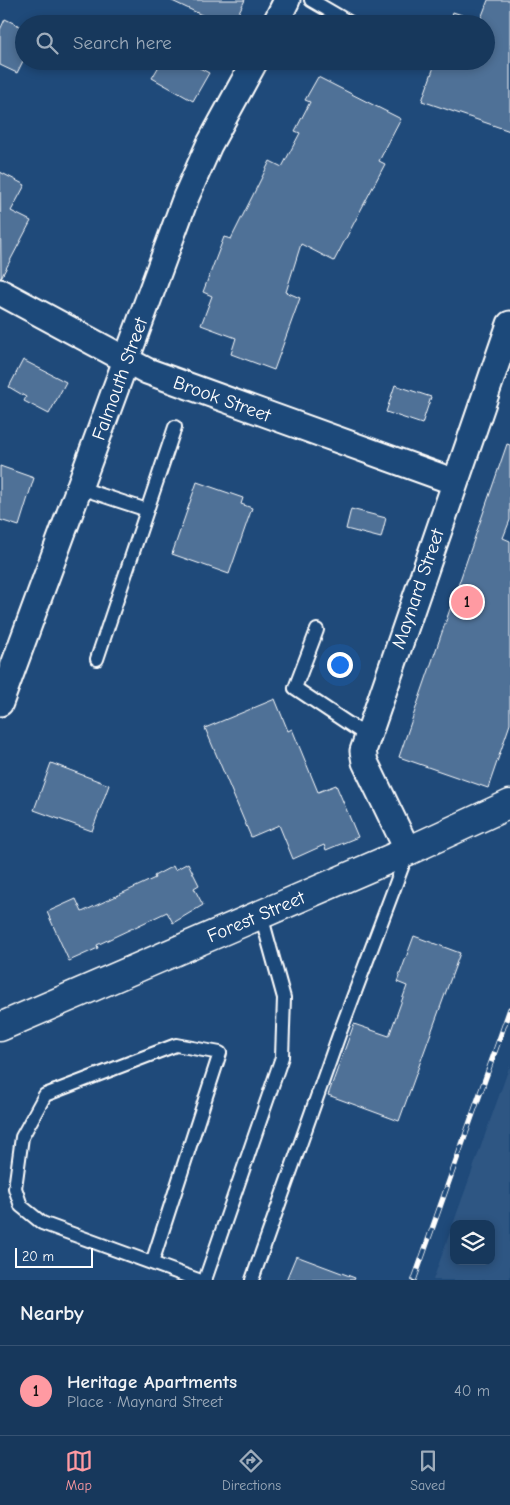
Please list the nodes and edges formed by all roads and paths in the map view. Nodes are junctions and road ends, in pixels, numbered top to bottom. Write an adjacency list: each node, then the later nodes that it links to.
1 (288, 0): 3 (street)
2 (311, 0): 4 (lane)
3 (280, 15)
4 (337, 15)
5 (249, 70): 8 (street, Falmouth Street)
6 (0, 292): 8 (street, Brook Street)
7 (510, 324): 10 (street, Maynard Street)
8 (127, 362): 10 (street, Brook Street); 11 (street, Falmouth Street)
9 (175, 427): 12 (lane)
10 (455, 482): 16 (street, Maynard Street)
11 (80, 488): 12 (lane); 15 (street, Falmouth Street)
12 (147, 510): 14 (lane)
13 (317, 630): 16 (lane)
14 (97, 659)
15 (0, 703)
16 (367, 736): 18 (street, Maynard Street)
17 (510, 804): 18 (main road, Forest Street)
18 (408, 851): 19 (main road, Forest Street); 24 (lane)
19 (261, 915): 20 (main road, Forest Street); 23 (lane)
20 (0, 1027)
21 (152, 1263): 21 (lane); 22 (lane)
22 (198, 1280)
23 (205, 1280)
24 (252, 1280)

